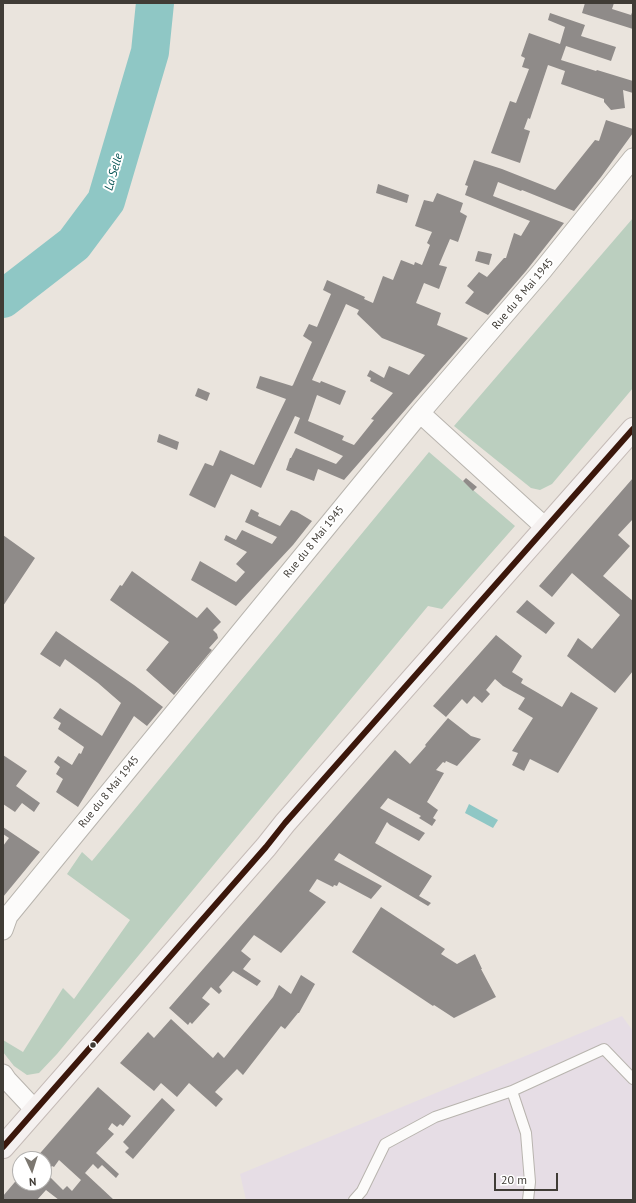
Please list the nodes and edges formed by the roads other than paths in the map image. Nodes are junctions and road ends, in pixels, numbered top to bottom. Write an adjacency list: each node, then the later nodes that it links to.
1 (633, 158): 2 (street, Rue du 8 Mai 1945)
2 (420, 413): 4 (street); 5 (street, Rue du 8 Mai 1945)
3 (633, 429): 4 (main road)
4 (546, 528): 9 (main road)
5 (3, 930)
6 (3, 1074): 9 (street)
7 (633, 1079): 8 (lane)
8 (512, 1091): 11 (lane); 12 (lane)
9 (36, 1110): 10 (main road)
10 (3, 1147)
11 (354, 1200)
12 (528, 1200)

